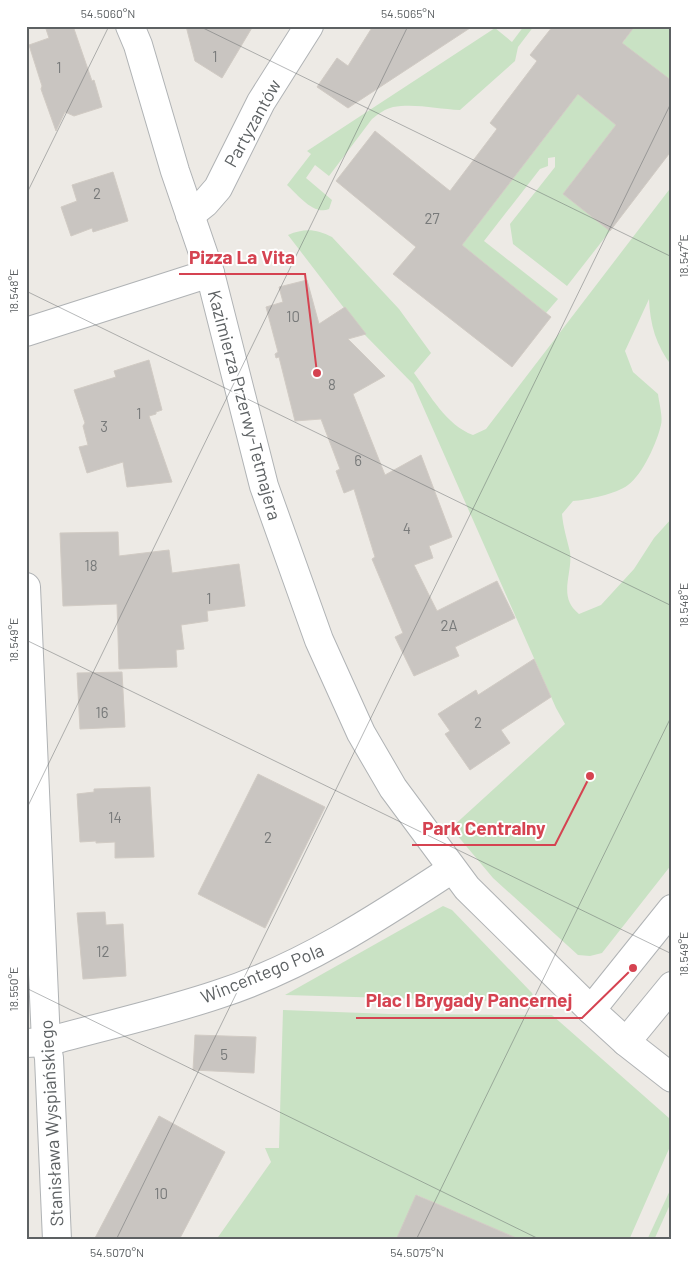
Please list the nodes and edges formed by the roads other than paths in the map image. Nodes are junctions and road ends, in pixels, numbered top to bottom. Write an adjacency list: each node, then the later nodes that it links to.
1 (130, 26): 3 (street, Kazimierza Przerwy-Tetmajera)
2 (308, 26): 3 (street, Partyzantów)
3 (190, 215): 4 (street, Kazimierza Przerwy-Tetmajera)
4 (210, 273): 5 (street); 7 (street, Kazimierza Przerwy-Tetmajera)
5 (26, 332)
6 (26, 587): 11 (street, Stanisława Wyspiańskiego)
7 (452, 868): 10 (street, Kazimierza Przerwy-Tetmajera); 11 (street, Wincentego Pola)
8 (672, 909): 10 (street)
9 (672, 986): 12 (street)
10 (591, 1010): 12 (street, Kazimierza Przerwy-Tetmajera)
11 (36, 1042): 14 (street, Stanisława Wyspiańskiego)
12 (626, 1042): 13 (street, Kazimierza Przerwy-Tetmajera)
13 (672, 1078)
14 (57, 1240)

